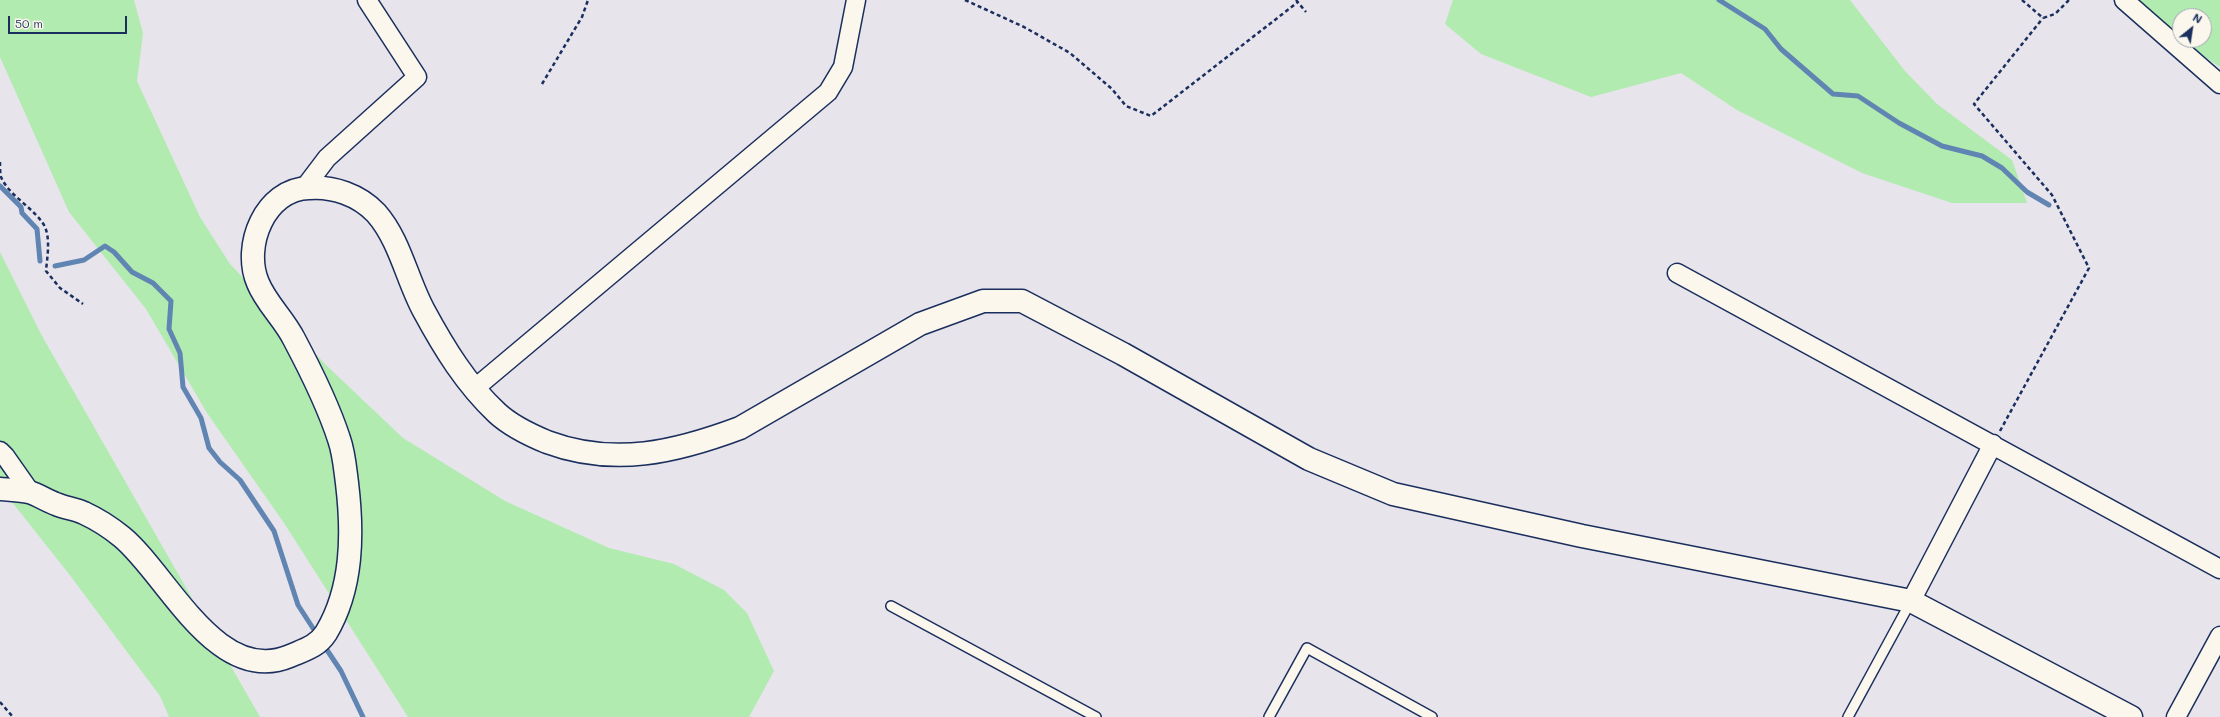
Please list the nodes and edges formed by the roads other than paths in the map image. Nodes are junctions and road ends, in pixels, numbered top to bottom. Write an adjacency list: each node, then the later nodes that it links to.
1 (367, 0): 5 (street)
2 (856, 0): 7 (street)
3 (2124, 0): 4 (street)
4 (2220, 84)
5 (305, 187): 7 (street); 11 (street)
6 (1677, 273): 8 (street)
7 (474, 389): 13 (street)
8 (1994, 444): 12 (street); 13 (street)
9 (0, 451): 11 (street)
10 (0, 489): 11 (street)
11 (31, 493)
12 (2220, 569)
13 (1911, 601): 19 (lane); 20 (street)
14 (891, 606): 16 (lane)
15 (2220, 636): 21 (street)
16 (1096, 717)
17 (1269, 717): 18 (lane)
18 (1432, 717)
19 (1848, 717)
20 (2131, 717)
21 (2176, 717)

